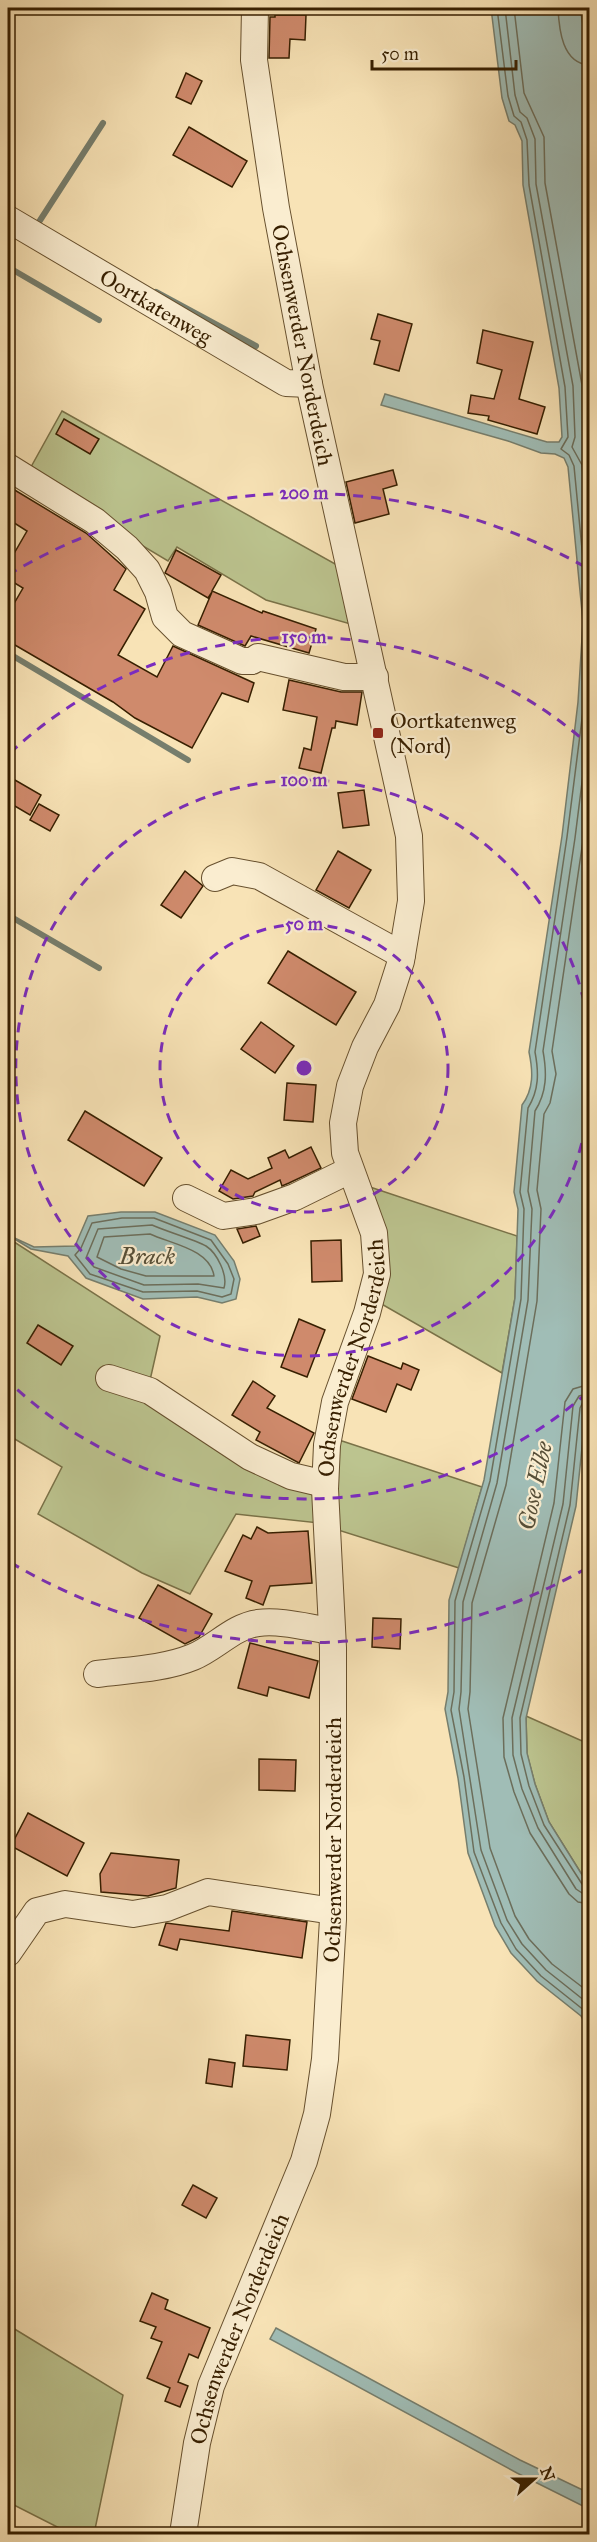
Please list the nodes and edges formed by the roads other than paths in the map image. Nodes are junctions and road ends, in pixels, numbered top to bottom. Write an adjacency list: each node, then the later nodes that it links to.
1 (255, 8): 3 (street, Ochsenwerder Norderdeich)
2 (8, 219): 3 (street, Oortkatenweg)
3 (309, 384): 5 (street, Ochsenwerder Norderdeich)
4 (8, 467): 5 (street)
5 (375, 677): 7 (street, Ochsenwerder Norderdeich)
6 (215, 878): 7 (street)
7 (402, 955): 8 (street, Ochsenwerder Norderdeich)
8 (350, 1170): 9 (street); 11 (street, Ochsenwerder Norderdeich)
9 (186, 1198)
10 (109, 1378): 11 (street)
11 (326, 1484): 12 (street, Ochsenwerder Norderdeich)
12 (332, 1631): 13 (street); 14 (street, Ochsenwerder Norderdeich)
13 (97, 1674)
14 (333, 1911): 15 (street); 16 (street, Ochsenwerder Norderdeich)
15 (8, 1953)
16 (183, 2535)

